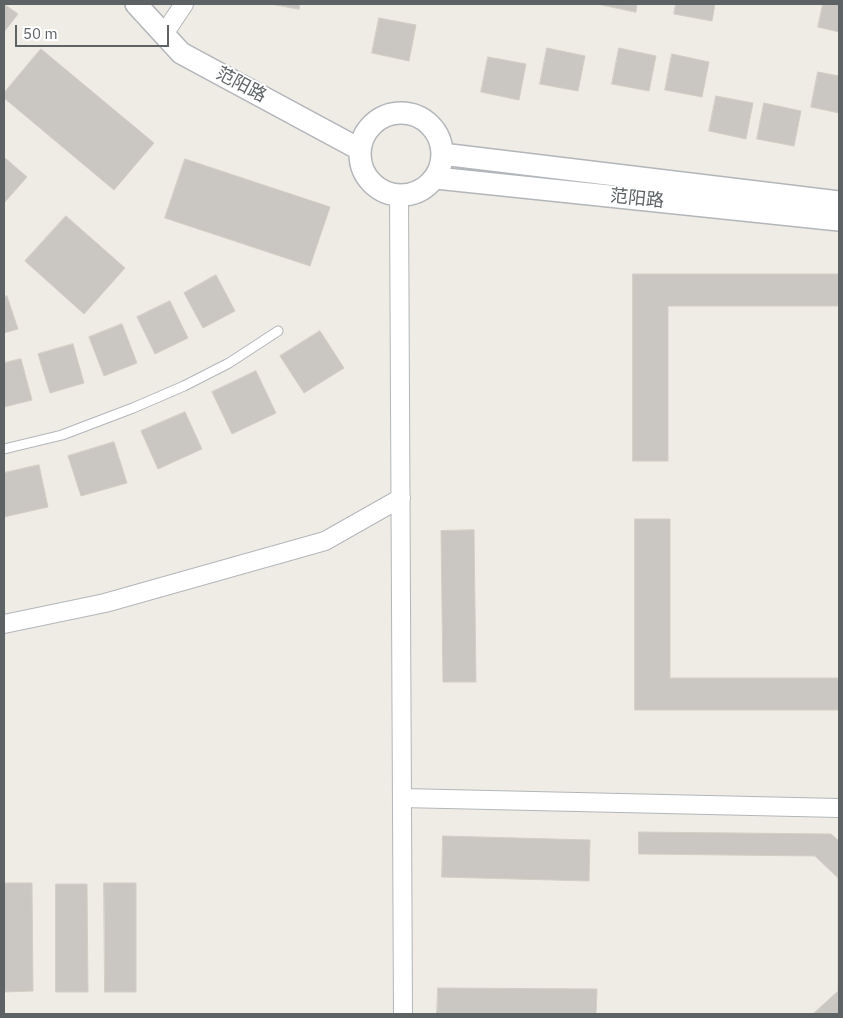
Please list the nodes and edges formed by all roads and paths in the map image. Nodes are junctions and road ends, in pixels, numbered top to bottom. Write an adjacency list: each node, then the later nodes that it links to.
1 (136, 4): 3 (street, 范阳路)
2 (184, 4): 3 (street)
3 (164, 34): 4 (street, 范阳路)
4 (359, 149): 5 (street); 7 (street)
5 (442, 154): 6 (street); 8 (street, 范阳路)
6 (436, 178): 7 (street); 9 (street, 范阳路)
7 (399, 196): 12 (street)
8 (839, 202)
9 (839, 220)
10 (278, 331): 11 (lane)
11 (4, 449)
12 (401, 498): 13 (street); 14 (street)
13 (4, 624)
14 (402, 798): 15 (street); 16 (street)
15 (839, 808)
16 (403, 1014)

